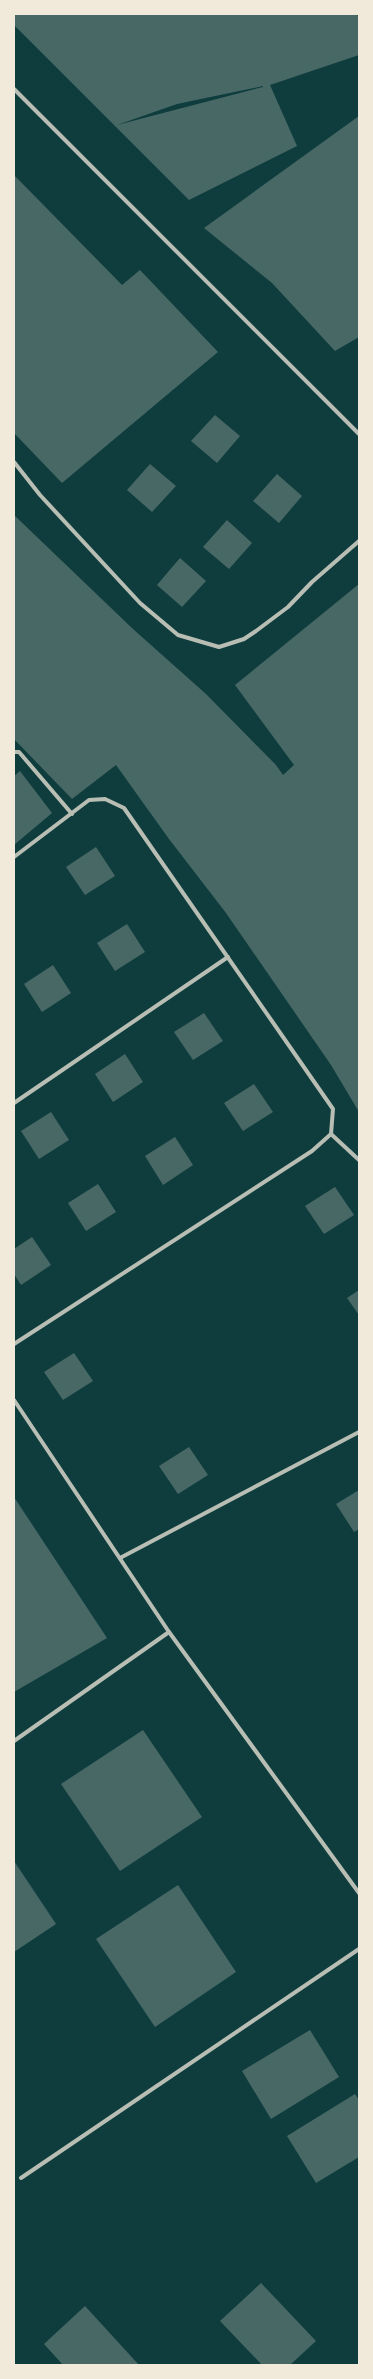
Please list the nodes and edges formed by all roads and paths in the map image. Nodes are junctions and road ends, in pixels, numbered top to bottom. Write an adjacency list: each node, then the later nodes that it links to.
1 (14, 89): 2 (street)
2 (359, 434)
3 (14, 462): 4 (street)
4 (359, 541)
5 (14, 752): 6 (street)
6 (72, 814): 7 (street); 8 (street)
7 (14, 857)
8 (228, 956): 9 (street); 10 (street)
9 (14, 1103)
10 (331, 1134): 11 (street); 12 (street)
11 (359, 1160)
12 (14, 1344)
13 (14, 1400): 15 (street)
14 (359, 1432): 15 (street)
15 (120, 1558): 16 (street)
16 (169, 1632): 17 (street); 18 (street)
17 (14, 1741)
18 (359, 1894)
19 (359, 1949): 20 (street)
20 (21, 2178)

